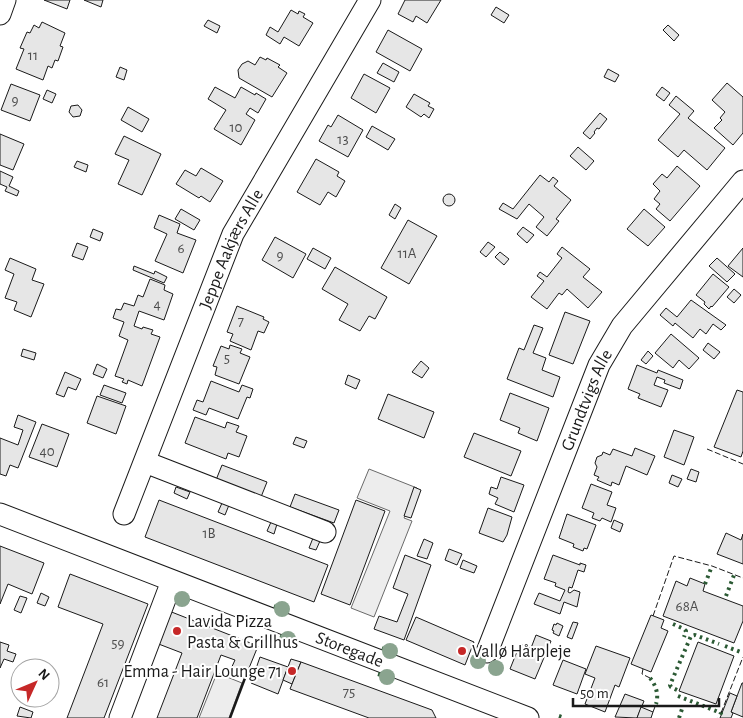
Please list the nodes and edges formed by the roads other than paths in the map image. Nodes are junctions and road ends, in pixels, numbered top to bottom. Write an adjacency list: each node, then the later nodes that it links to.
1 (5, 0): 3 (street)
2 (370, 0): 5 (street, Jeppe Aakjærs Alle)
3 (0, 14)
4 (743, 181): 10 (street, Grundtvigs Alle)
5 (145, 462): 7 (street, Jeppe Aakjærs Alle); 8 (street)
6 (0, 514): 9 (street, Storegade)
7 (124, 514)
8 (325, 532)
9 (172, 581): 11 (street); 12 (street, Storegade)
10 (487, 652)
11 (120, 718)
12 (528, 718)

